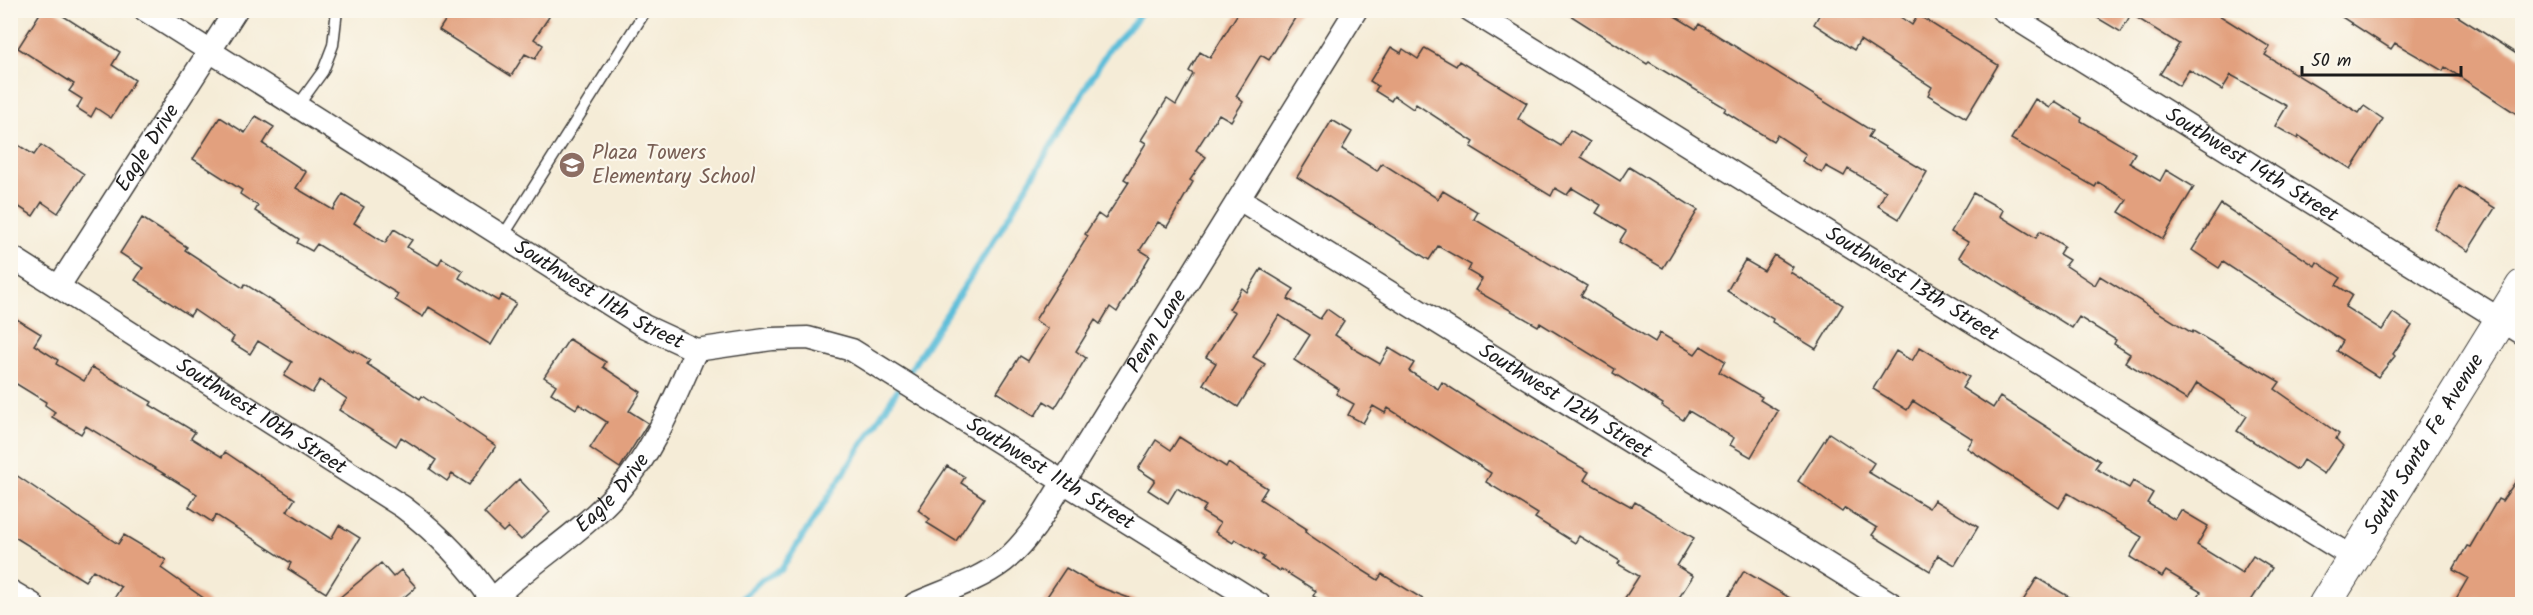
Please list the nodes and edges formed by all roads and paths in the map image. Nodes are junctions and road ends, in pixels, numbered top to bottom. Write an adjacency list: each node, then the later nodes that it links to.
1 (145, 10): 8 (street, Southwest 11th Street)
2 (236, 10): 8 (street, Eagle Drive)
3 (337, 10): 9 (lane)
4 (646, 10): 11 (lane)
5 (1356, 10): 10 (street, Penn Lane)
6 (1470, 10): 18 (street, Southwest 13th Street)
7 (2002, 10): 15 (street, Southwest 14th Street)
8 (209, 51): 9 (street, Southwest 11th Street); 13 (street, Eagle Drive)
9 (296, 107): 11 (street, Southwest 11th Street)
10 (1239, 199): 17 (street, Penn Lane); 24 (street, Southwest 12th Street)
11 (503, 236): 16 (street, Southwest 11th Street)
12 (10, 256): 13 (street, Southwest 10th Street)
13 (59, 286): 20 (street, Southwest 10th Street)
14 (2523, 286): 15 (main road, South Santa Fe Avenue)
15 (2512, 327): 18 (main road, South Santa Fe Avenue)
16 (696, 350): 17 (street, Southwest 11th Street); 20 (street, Eagle Drive)
17 (1063, 482): 22 (street, Penn Lane); 23 (street, Southwest 11th Street)
18 (2354, 558): 25 (main road, South Santa Fe Avenue)
19 (10, 591): 21 (street)
20 (493, 602)
21 (32, 604)
22 (915, 604)
23 (1259, 604)
24 (1892, 604)
25 (2325, 604)

